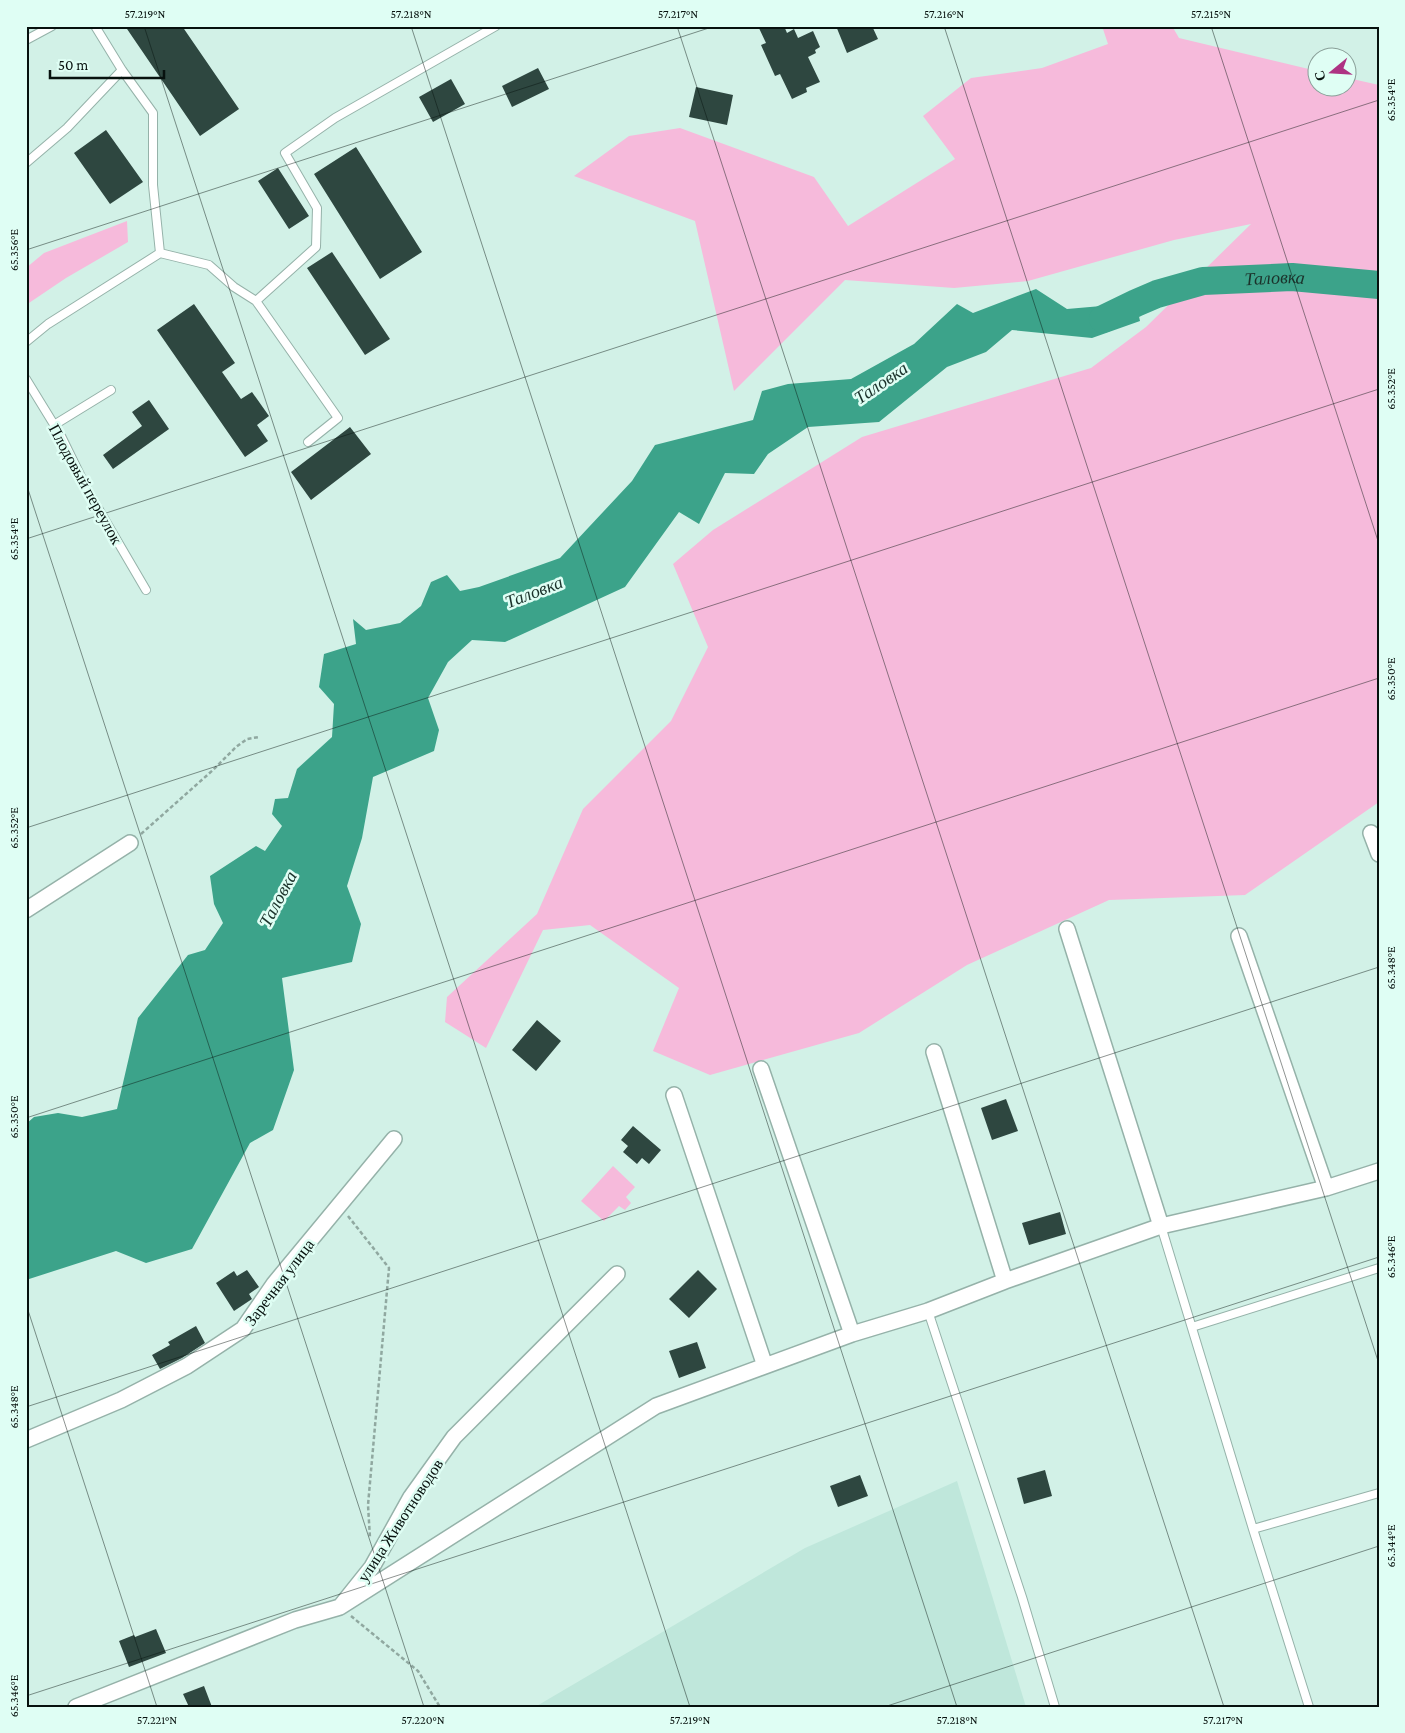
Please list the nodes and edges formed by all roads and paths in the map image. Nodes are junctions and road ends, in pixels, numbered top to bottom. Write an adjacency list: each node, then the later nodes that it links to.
1 (52, 26): 4 (lane)
2 (95, 26): 5 (lane)
3 (496, 26): 8 (lane)
4 (26, 40)
5 (122, 70): 6 (lane); 7 (lane)
6 (26, 163)
7 (160, 253): 8 (lane); 9 (lane)
8 (256, 301): 13 (lane)
9 (26, 342)
10 (26, 379): 12 (lane, Плодовый переулок)
11 (111, 390): 12 (lane)
12 (54, 425): 14 (lane, Плодовый переулок)
13 (308, 442)
14 (146, 590)
15 (259, 737): 17 (path)
16 (1372, 833): 18 (street)
17 (130, 843): 19 (street)
18 (1379, 854)
19 (26, 910)
20 (1067, 930): 29 (street)
21 (1239, 936): 27 (street)
22 (934, 1052): 32 (street)
23 (761, 1069): 35 (street)
24 (674, 1095): 36 (street)
25 (394, 1139): 28 (street, Заречная улица)
26 (1379, 1171): 27 (street)
27 (1326, 1188): 29 (street)
28 (339, 1206): 37 (street, Заречная улица); 40 (path)
29 (1161, 1226): 32 (street); 34 (lane)
30 (1379, 1268): 34 (lane)
31 (617, 1274): 41 (street, улица Животноводов)
32 (1005, 1281): 33 (street)
33 (928, 1311): 35 (street); 44 (lane)
34 (1192, 1328): 39 (lane)
35 (852, 1334): 36 (street)
36 (766, 1366): 41 (street)
37 (26, 1440)
38 (1379, 1493): 39 (lane)
39 (1253, 1529): 45 (lane)
40 (370, 1541)
41 (340, 1607): 42 (street); 43 (path)
42 (76, 1707)
43 (440, 1707)
44 (1055, 1707)
45 (1309, 1707)

